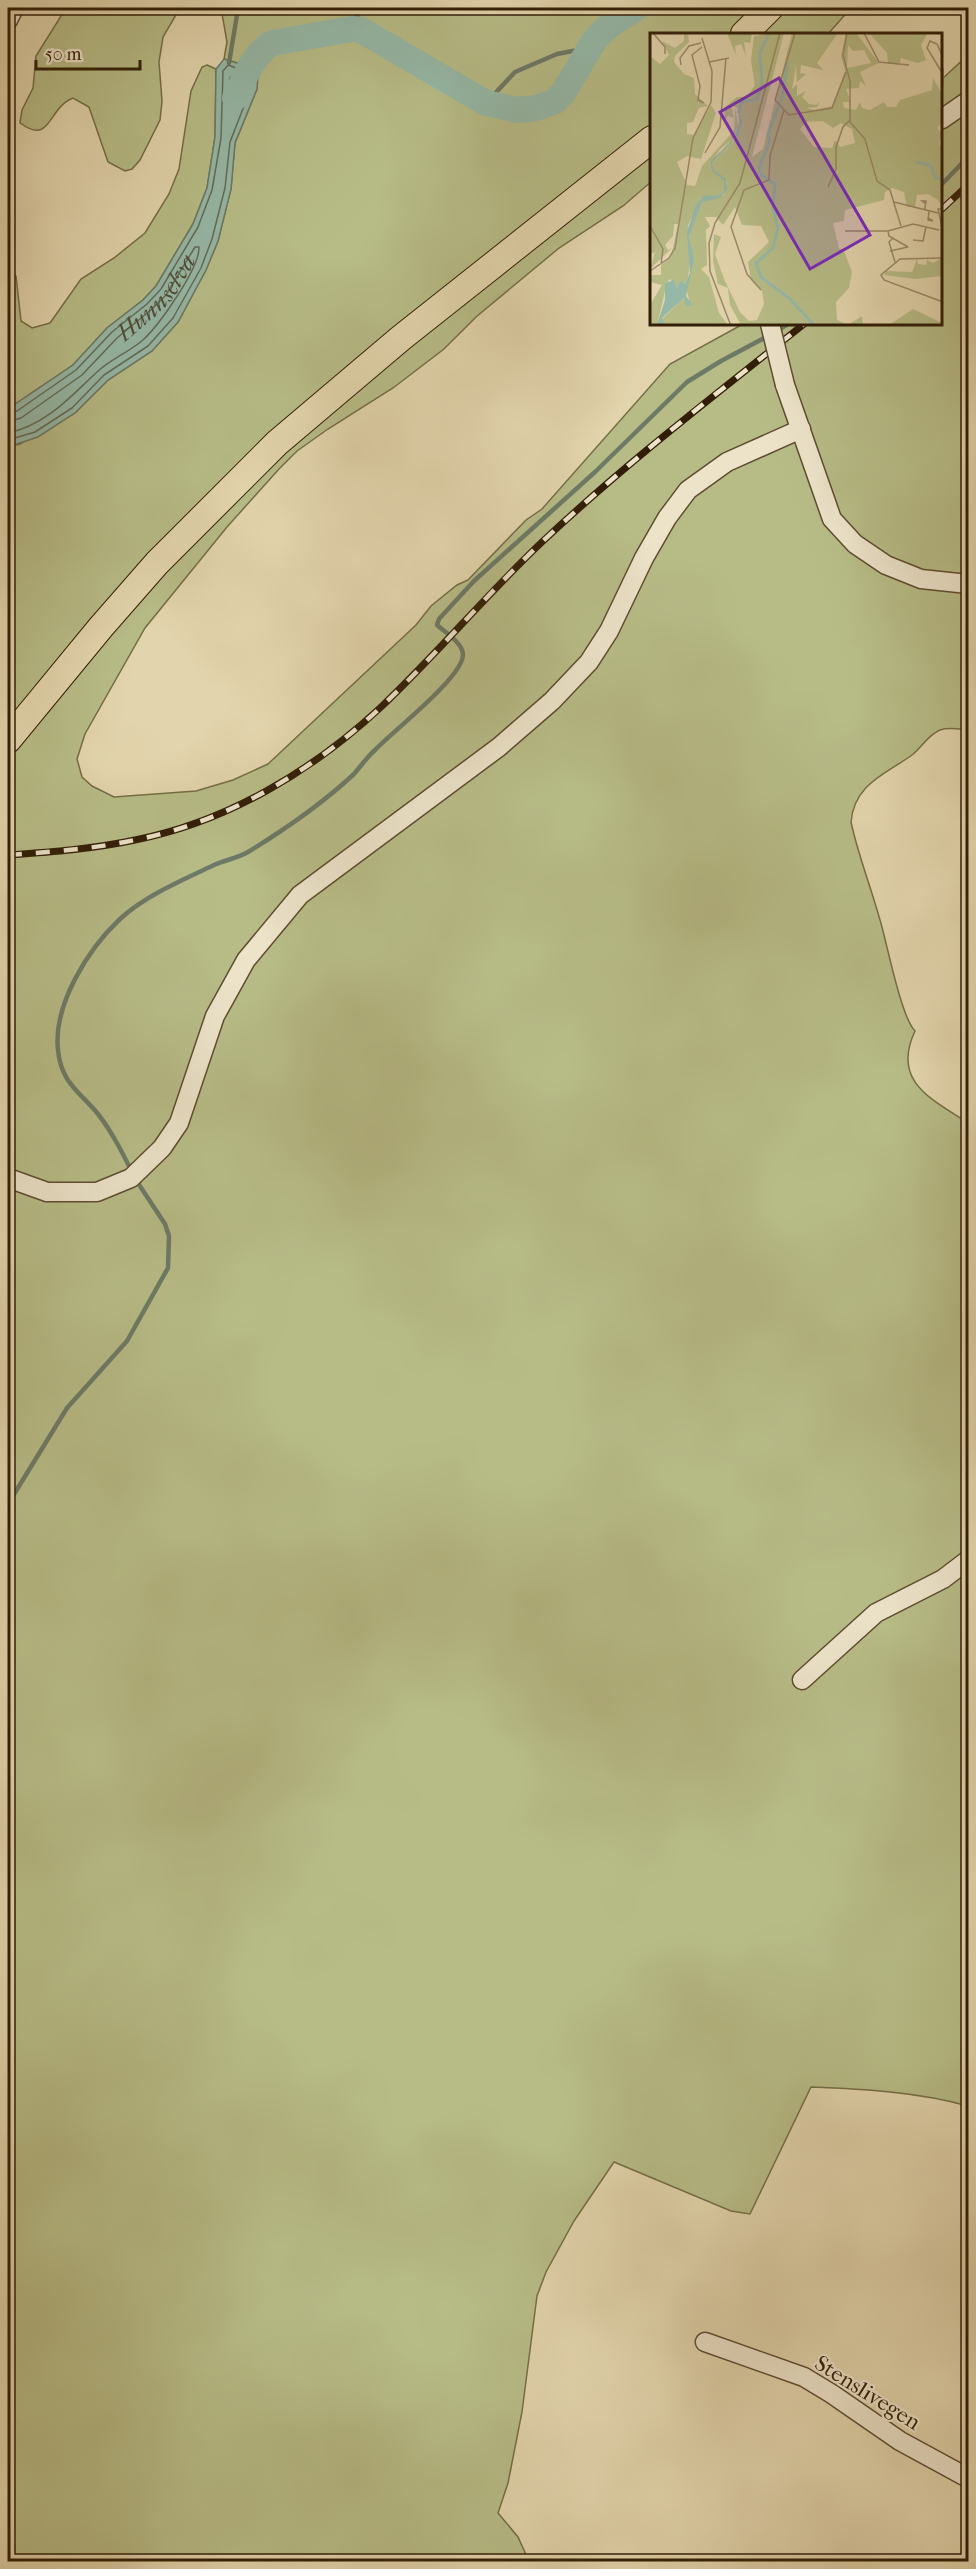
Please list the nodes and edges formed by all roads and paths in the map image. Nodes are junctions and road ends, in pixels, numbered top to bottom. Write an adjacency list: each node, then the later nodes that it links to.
1 (14, 8): 4 (street)
2 (770, 8): 5 (highway)
3 (788, 8): 6 (highway)
4 (8, 20)
5 (745, 33)
6 (763, 33)
7 (969, 101): 8 (street)
8 (943, 119)
9 (650, 124): 14 (highway)
10 (650, 141): 15 (highway)
11 (770, 326): 12 (street, bridge)
12 (801, 429): 13 (street); 16 (street)
13 (969, 584)
14 (8, 720)
15 (8, 740)
16 (8, 1178)
17 (969, 1560): 18 (street)
18 (802, 1680)
19 (705, 2342): 20 (street, Stenslivegen)
20 (969, 2478)

